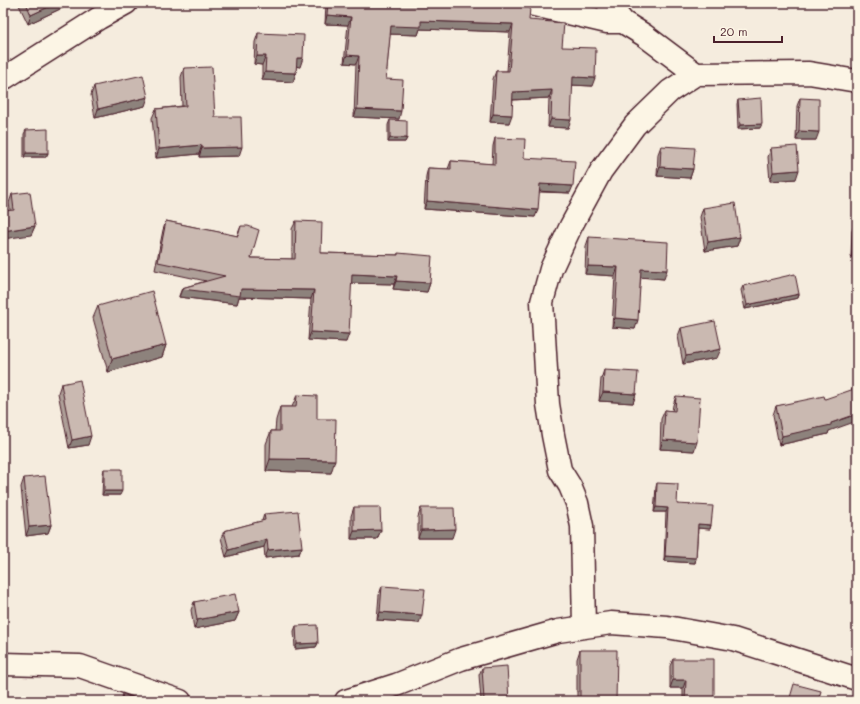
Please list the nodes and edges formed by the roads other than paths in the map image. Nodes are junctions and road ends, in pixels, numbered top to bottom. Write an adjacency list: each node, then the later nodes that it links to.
1 (126, 3): 6 (street)
2 (526, 3): 4 (street)
3 (608, 3): 4 (street)
4 (623, 22): 5 (street)
5 (696, 74): 7 (street); 8 (street)
6 (3, 79)
7 (857, 80)
8 (584, 627): 10 (street); 12 (street)
9 (3, 664): 11 (street)
10 (857, 679)
11 (180, 701)
12 (346, 701)

